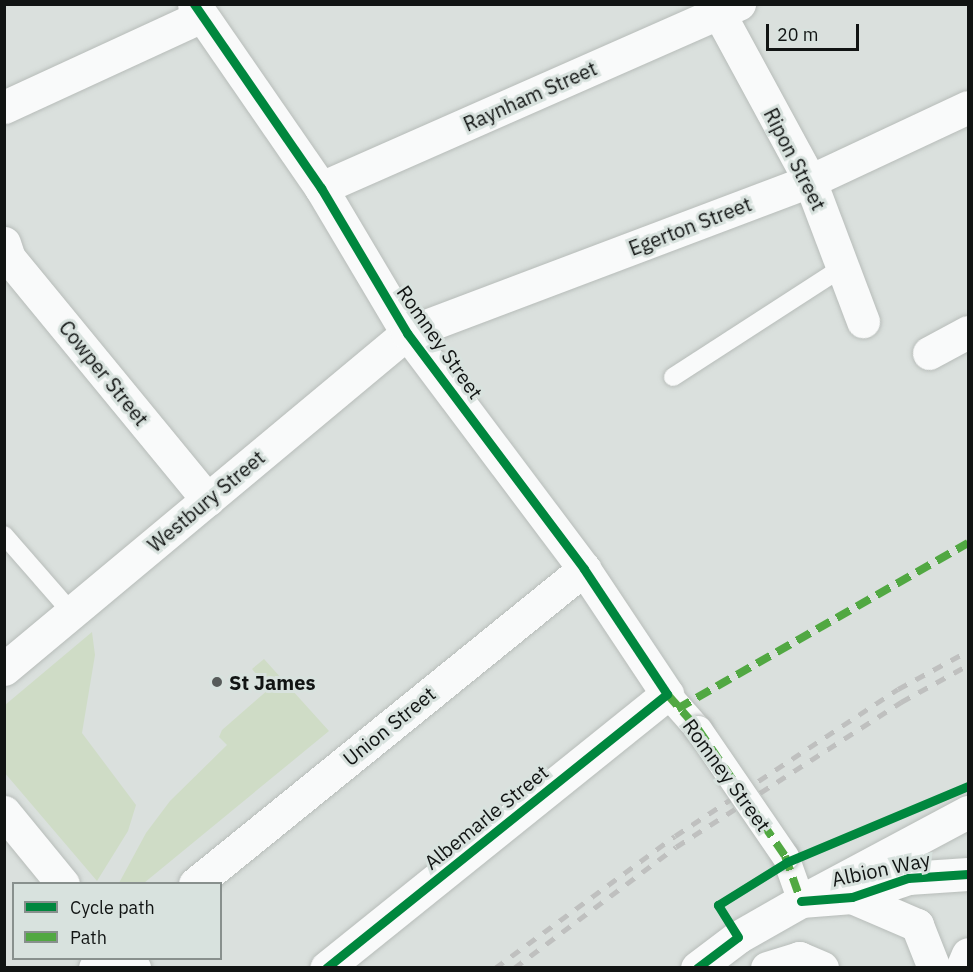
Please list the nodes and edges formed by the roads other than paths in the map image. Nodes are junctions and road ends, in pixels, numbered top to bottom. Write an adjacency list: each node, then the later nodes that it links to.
1 (723, 8): 5 (main road, Ripon Street); 6 (main road, Raynham Street)
2 (204, 9): 3 (main road); 6 (main road, Romney Street)
3 (4, 106)
4 (969, 107): 5 (main road, Egerton Street)
5 (810, 181): 8 (main road, Ripon Street); 11 (main road, Egerton Street)
6 (321, 188): 11 (main road, Romney Street)
7 (6, 254): 14 (main road, Cowper Street)
8 (843, 267): 9 (main road, Ripon Street); 13 (lane)
9 (864, 321)
10 (969, 332): 12 (main road)
11 (407, 333): 14 (main road, Westbury Street); 16 (main road, Romney Street)
12 (929, 353)
13 (673, 377)
14 (208, 501): 17 (main road, Westbury Street)
15 (4, 535): 17 (lane)
16 (584, 568): 19 (main road, Romney Street); 24 (main road, Union Street)
17 (72, 613): 18 (main road, Westbury Street)
18 (4, 669)
19 (667, 694): 26 (street, Romney Street, bridge); 29 (main road, Albemarle Street)
20 (4, 812): 23 (main road)
21 (969, 812): 26 (main road)
22 (969, 874): 25 (main road, Albion Way)
23 (61, 882)
24 (197, 882)
25 (852, 897): 26 (main road, Albion Way); 32 (main road)
26 (801, 901): 30 (main road, Albion Way)
27 (969, 954): 33 (main road)
28 (810, 963): 31 (main road)
29 (326, 968)
30 (696, 968)
31 (767, 968)
32 (934, 968)
33 (962, 968)

